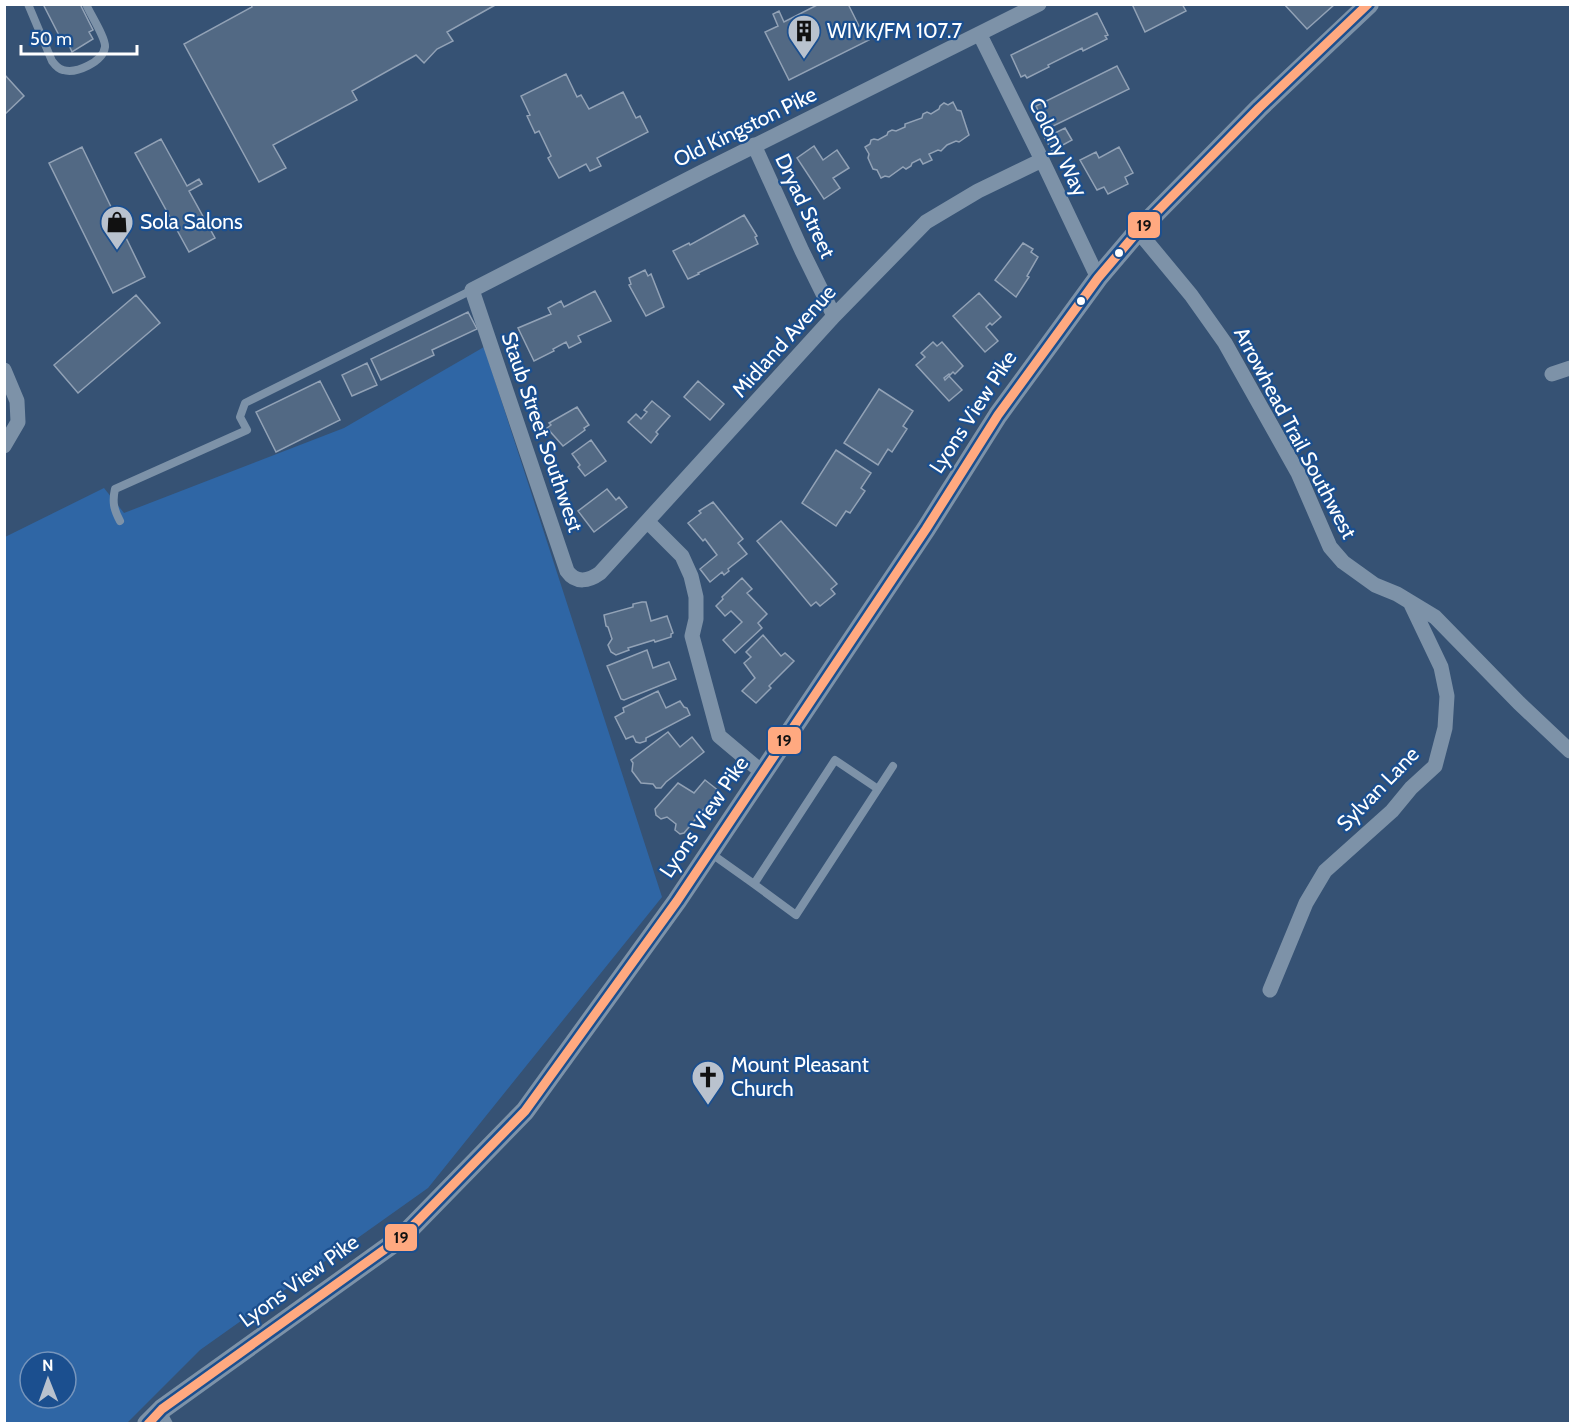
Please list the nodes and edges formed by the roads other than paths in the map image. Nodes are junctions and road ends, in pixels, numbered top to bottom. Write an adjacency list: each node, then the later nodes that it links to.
1 (28, 4): 2 (lane)
2 (86, 4)
3 (1039, 4): 5 (street, Old Kingston Pike)
4 (1369, 4): 8 (street, Lyons View Pike)
5 (980, 35): 6 (street, Old Kingston Pike); 7 (street, Colony Way)
6 (754, 146): 10 (street, Old Kingston Pike); 11 (street, Dryad Street)
7 (1042, 160): 9 (street, Colony Way); 11 (street, Midland Avenue)
8 (1137, 231): 9 (street, Lyons View Pike); 19 (street, Arrowhead Trail Southwest)
9 (1098, 278): 22 (street, Lyons View Pike)
10 (472, 290): 16 (lane); 18 (street, Staub Street Southwest)
11 (834, 316): 17 (street, Midland Avenue)
12 (1570, 368): 14 (street)
13 (4, 370): 15 (street)
14 (1552, 374)
15 (4, 446)
16 (120, 521)
17 (648, 522): 18 (street, Midland Avenue); 22 (street)
18 (581, 580)
19 (1410, 602): 20 (street, Arrowhead Trail Southwest); 26 (street, Sylvan Lane)
20 (1570, 751)
21 (893, 766): 23 (lane)
22 (763, 773): 24 (street, Lyons View Pike)
23 (878, 789): 25 (lane); 25 (lane)
24 (709, 852): 25 (lane); 27 (street, Lyons View Pike)
25 (754, 884)
26 (1270, 990)
27 (165, 1416): 28 (street, Lyons View Pike)
28 (147, 1424)

